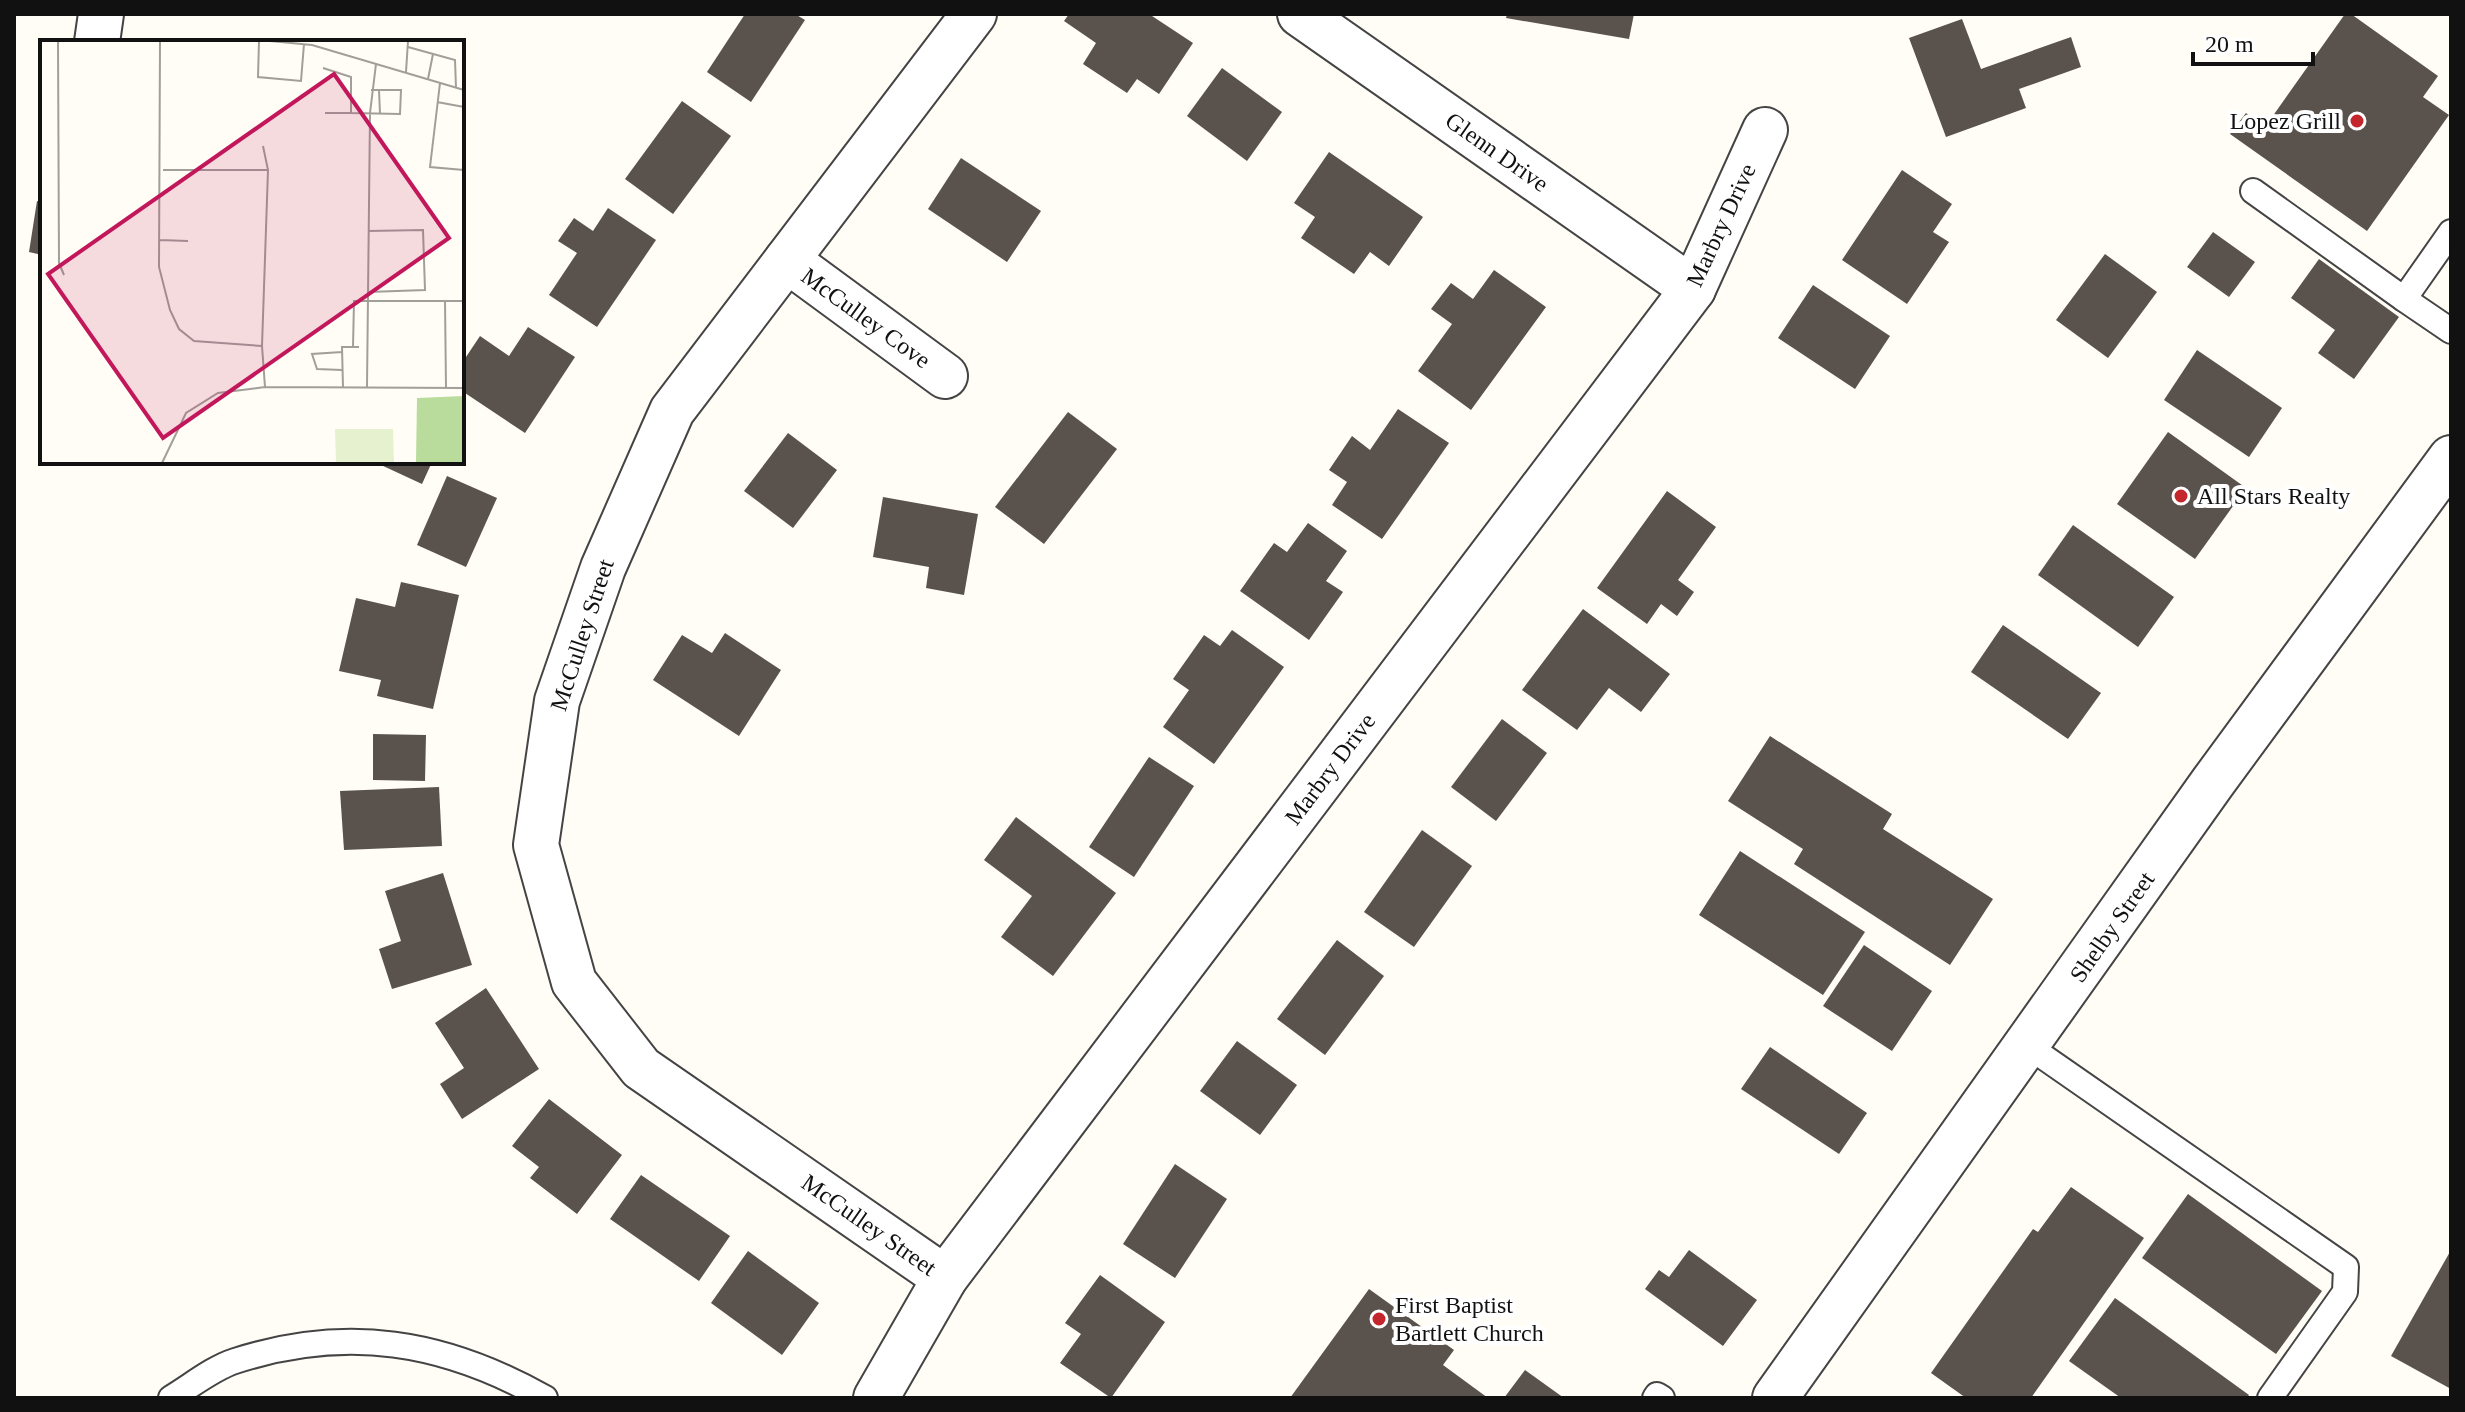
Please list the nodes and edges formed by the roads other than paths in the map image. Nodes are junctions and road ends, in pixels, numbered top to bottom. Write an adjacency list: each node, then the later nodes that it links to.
1 (101, 14): 4 (street)
2 (974, 14): 8 (street, McCulley Street)
3 (1300, 14): 9 (street, Glenn Drive)
4 (97, 40)
5 (1765, 130): 9 (street, Marbry Drive)
6 (2253, 191): 10 (lane)
7 (2451, 232): 10 (lane)
8 (787, 260): 12 (street, McCulley Cove); 15 (street, McCulley Street)
9 (1693, 289): 15 (street, Marbry Drive)
10 (2404, 299): 11 (lane)
11 (2451, 331)
12 (945, 376)
13 (2451, 458): 14 (street, Shelby Street)
14 (2028, 1046): 16 (street, Shelby Street); 22 (lane)
15 (945, 1278): 19 (street, Marbry Drive)
16 (1777, 1397)
17 (171, 1398): 18 (lane)
18 (545, 1398)
19 (876, 1398)
20 (1655, 1398): 21 (lane)
21 (1662, 1398)
22 (2270, 1398)

